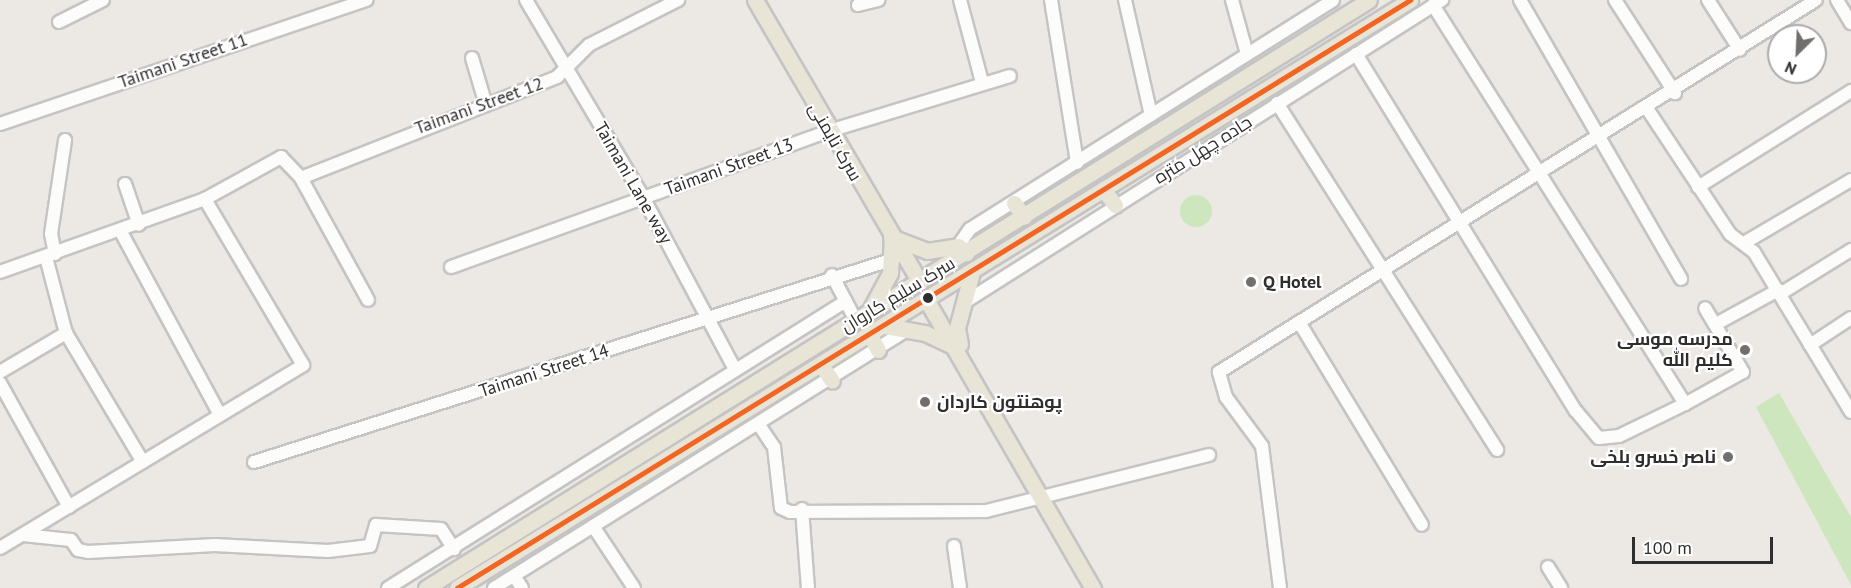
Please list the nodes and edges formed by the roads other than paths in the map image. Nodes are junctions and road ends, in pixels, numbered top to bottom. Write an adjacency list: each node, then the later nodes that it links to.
1 (103, 0): 22 (street)
2 (367, 0): 39 (street, Taimani Street 11)
3 (526, 0): 30 (street, Taimani Lane way)
4 (678, 0): 30 (street, Taimani Street 12)
5 (755, 0): 40 (main road, سرک تایمنی)
6 (878, 0): 20 (street)
7 (960, 0): 32 (street)
8 (1051, 0): 43 (street)
9 (1125, 0): 38 (street)
10 (1232, 0): 26 (street)
11 (1333, 0): 26 (street)
12 (1369, 0): 24 (main road, سرک سلیم کاروان)
13 (1410, 0): 29 (main road)
14 (1520, 0): 41 (street)
15 (1615, 0): 34 (street)
16 (1708, 0): 25 (street)
17 (1816, 0): 21 (street)
18 (1837, 0): 23 (street)
19 (1438, 3): 27 (street, جاده چهل متره); 44 (street)
20 (858, 5)
21 (1798, 5): 25 (street)
22 (60, 22)
23 (1851, 23)
24 (1302, 44): 29 (main road); 54 (main road, سرک سلیم کاروان)
25 (1740, 50): 34 (street)
26 (1247, 54): 38 (street)
27 (1356, 54): 35 (street, جاده چهل متره); 55 (street)
28 (472, 58): 36 (street)
29 (1312, 60): 49 (main road)
30 (563, 66): 36 (street, Taimani Street 12); 50 (street, Taimani Lane way)
31 (1010, 76): 32 (street, Taimani Street 13)
32 (982, 82): 40 (street, Taimani Street 13)
33 (1851, 91): 48 (street)
34 (1675, 93): 37 (street)
35 (1276, 103): 53 (street, جاده چهل متره); 67 (street)
36 (486, 105): 45 (street, Taimani Street 12)
37 (1648, 110): 41 (street); 48 (street)
38 (1151, 115): 43 (street)
39 (0, 124)
40 (829, 131): 50 (street, Taimani Street 13); 58 (main road, سرک تایمنی)
41 (1599, 138): 44 (street); 69 (street)
42 (65, 140): 62 (street)
43 (1077, 163): 52 (street)
44 (1539, 174): 55 (street); 94 (street)
45 (301, 178): 51 (street); 72 (street)
46 (1851, 180): 59 (street)
47 (125, 184): 56 (street)
48 (1698, 187): 59 (street)
49 (1103, 189): 53 (main road); 66 (main road)
50 (643, 197): 64 (street, Taimani Street 13); 77 (street, Taimani Lane way)
51 (205, 200): 56 (street); 96 (street)
52 (1014, 203): 54 (main road); 60 (street)
53 (1115, 205): 75 (street, جاده چهل متره)
54 (1024, 217): 60 (main road, سرک سلیم کاروان)
55 (1460, 224): 67 (street); 94 (street)
56 (139, 225): 57 (street)
57 (121, 232): 62 (street); 96 (street)
58 (891, 237): 60 (main road); 63 (main road); 70 (main road, سرک تایمنی)
59 (1744, 243): 71 (street)
60 (962, 249): 70 (main road, سرک سلیم کاروان)
61 (1851, 250): 71 (street)
62 (50, 255): 65 (street); 84 (street)
63 (894, 259): 68 (street, Taimani Street 14); 78 (main road)
64 (451, 267)
65 (0, 272)
66 (972, 272): 73 (main road); 75 (main road)
67 (1384, 272): 80 (street); 98 (street)
68 (832, 275): 74 (street); 77 (street, Taimani Street 14)
69 (1681, 279)
70 (920, 282): 78 (main road, سرک سلیم کاروان)
71 (1779, 292): 81 (street); 86 (street)
72 (368, 300)
73 (927, 301): 82 (main road); 88 (main road)
74 (846, 302): 78 (street); 90 (street)
75 (965, 302): 88 (main road)
76 (1705, 308): 81 (street)
77 (710, 316): 90 (street, Taimani Lane way); 101 (street, Taimani Street 14)
78 (862, 317): 114 (main road, سرک سلیم کاروان)
79 (1851, 318): 86 (street)
80 (1299, 322): 105 (street); 122 (street)
81 (1716, 324): 94 (street)
82 (885, 326): 83 (main road); 85 (main road)
83 (908, 330): 87 (street); 88 (main road)
84 (66, 333): 91 (street); 100 (street)
85 (870, 335): 87 (main road); 89 (main road)
86 (1810, 345): 95 (street)
87 (878, 350): 92 (street)
88 (962, 353): 102 (main road)
89 (820, 365): 92 (main road); 115 (main road)
90 (735, 369): 110 (street)
91 (0, 372)
92 (832, 381): 97 (street)
93 (0, 383): 103 (street)
94 (1685, 404)
95 (1850, 405)
96 (220, 415): 100 (street)
97 (759, 425): 104 (street); 106 (street)
98 (1497, 450)
99 (1209, 455): 102 (street)
100 (143, 462): 103 (street)
101 (255, 462)
102 (1036, 496): 104 (street); 121 (main road)
103 (69, 507): 107 (street)
104 (802, 509): 119 (street)
105 (1422, 525)
106 (594, 526): 112 (street); 118 (street)
107 (23, 535): 109 (street); 110 (street)
108 (954, 546): 120 (street)
109 (0, 548)
110 (454, 549): 113 (street)
111 (1548, 567): 123 (street)
112 (514, 576): 116 (street); 117 (street)
113 (388, 588)
114 (426, 588)
115 (457, 588)
116 (494, 588)
117 (522, 588)
118 (634, 588)
119 (808, 588)
120 (960, 588)
121 (1093, 588)
122 (1280, 588)
123 (1561, 588)

